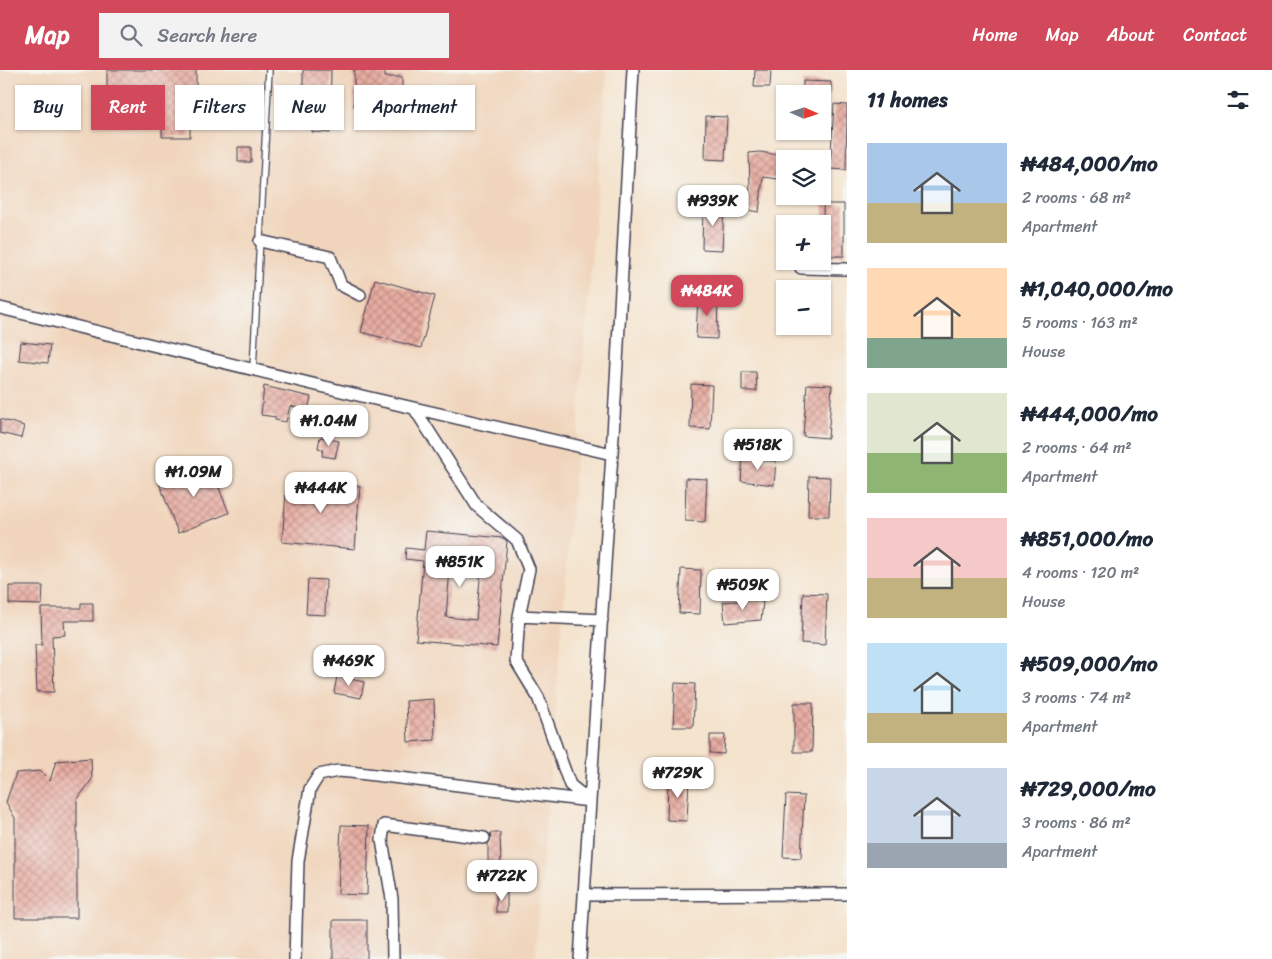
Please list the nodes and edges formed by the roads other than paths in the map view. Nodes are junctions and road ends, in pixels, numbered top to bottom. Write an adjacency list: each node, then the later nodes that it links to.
1 (269, 70): 3 (lane)
2 (634, 70): 10 (street)
3 (260, 241): 6 (street); 8 (lane)
4 (831, 269): 5 (street)
5 (847, 269)
6 (360, 295)
7 (0, 308): 8 (street)
8 (253, 369): 9 (street)
9 (414, 408): 10 (street); 11 (street)
10 (612, 454): 12 (street)
11 (519, 616): 12 (street); 13 (street)
12 (602, 620): 13 (street)
13 (590, 801): 16 (street); 17 (street)
14 (484, 838): 18 (street)
15 (847, 894): 16 (street)
16 (584, 895): 19 (street)
17 (295, 959)
18 (393, 959)
19 (580, 959)

